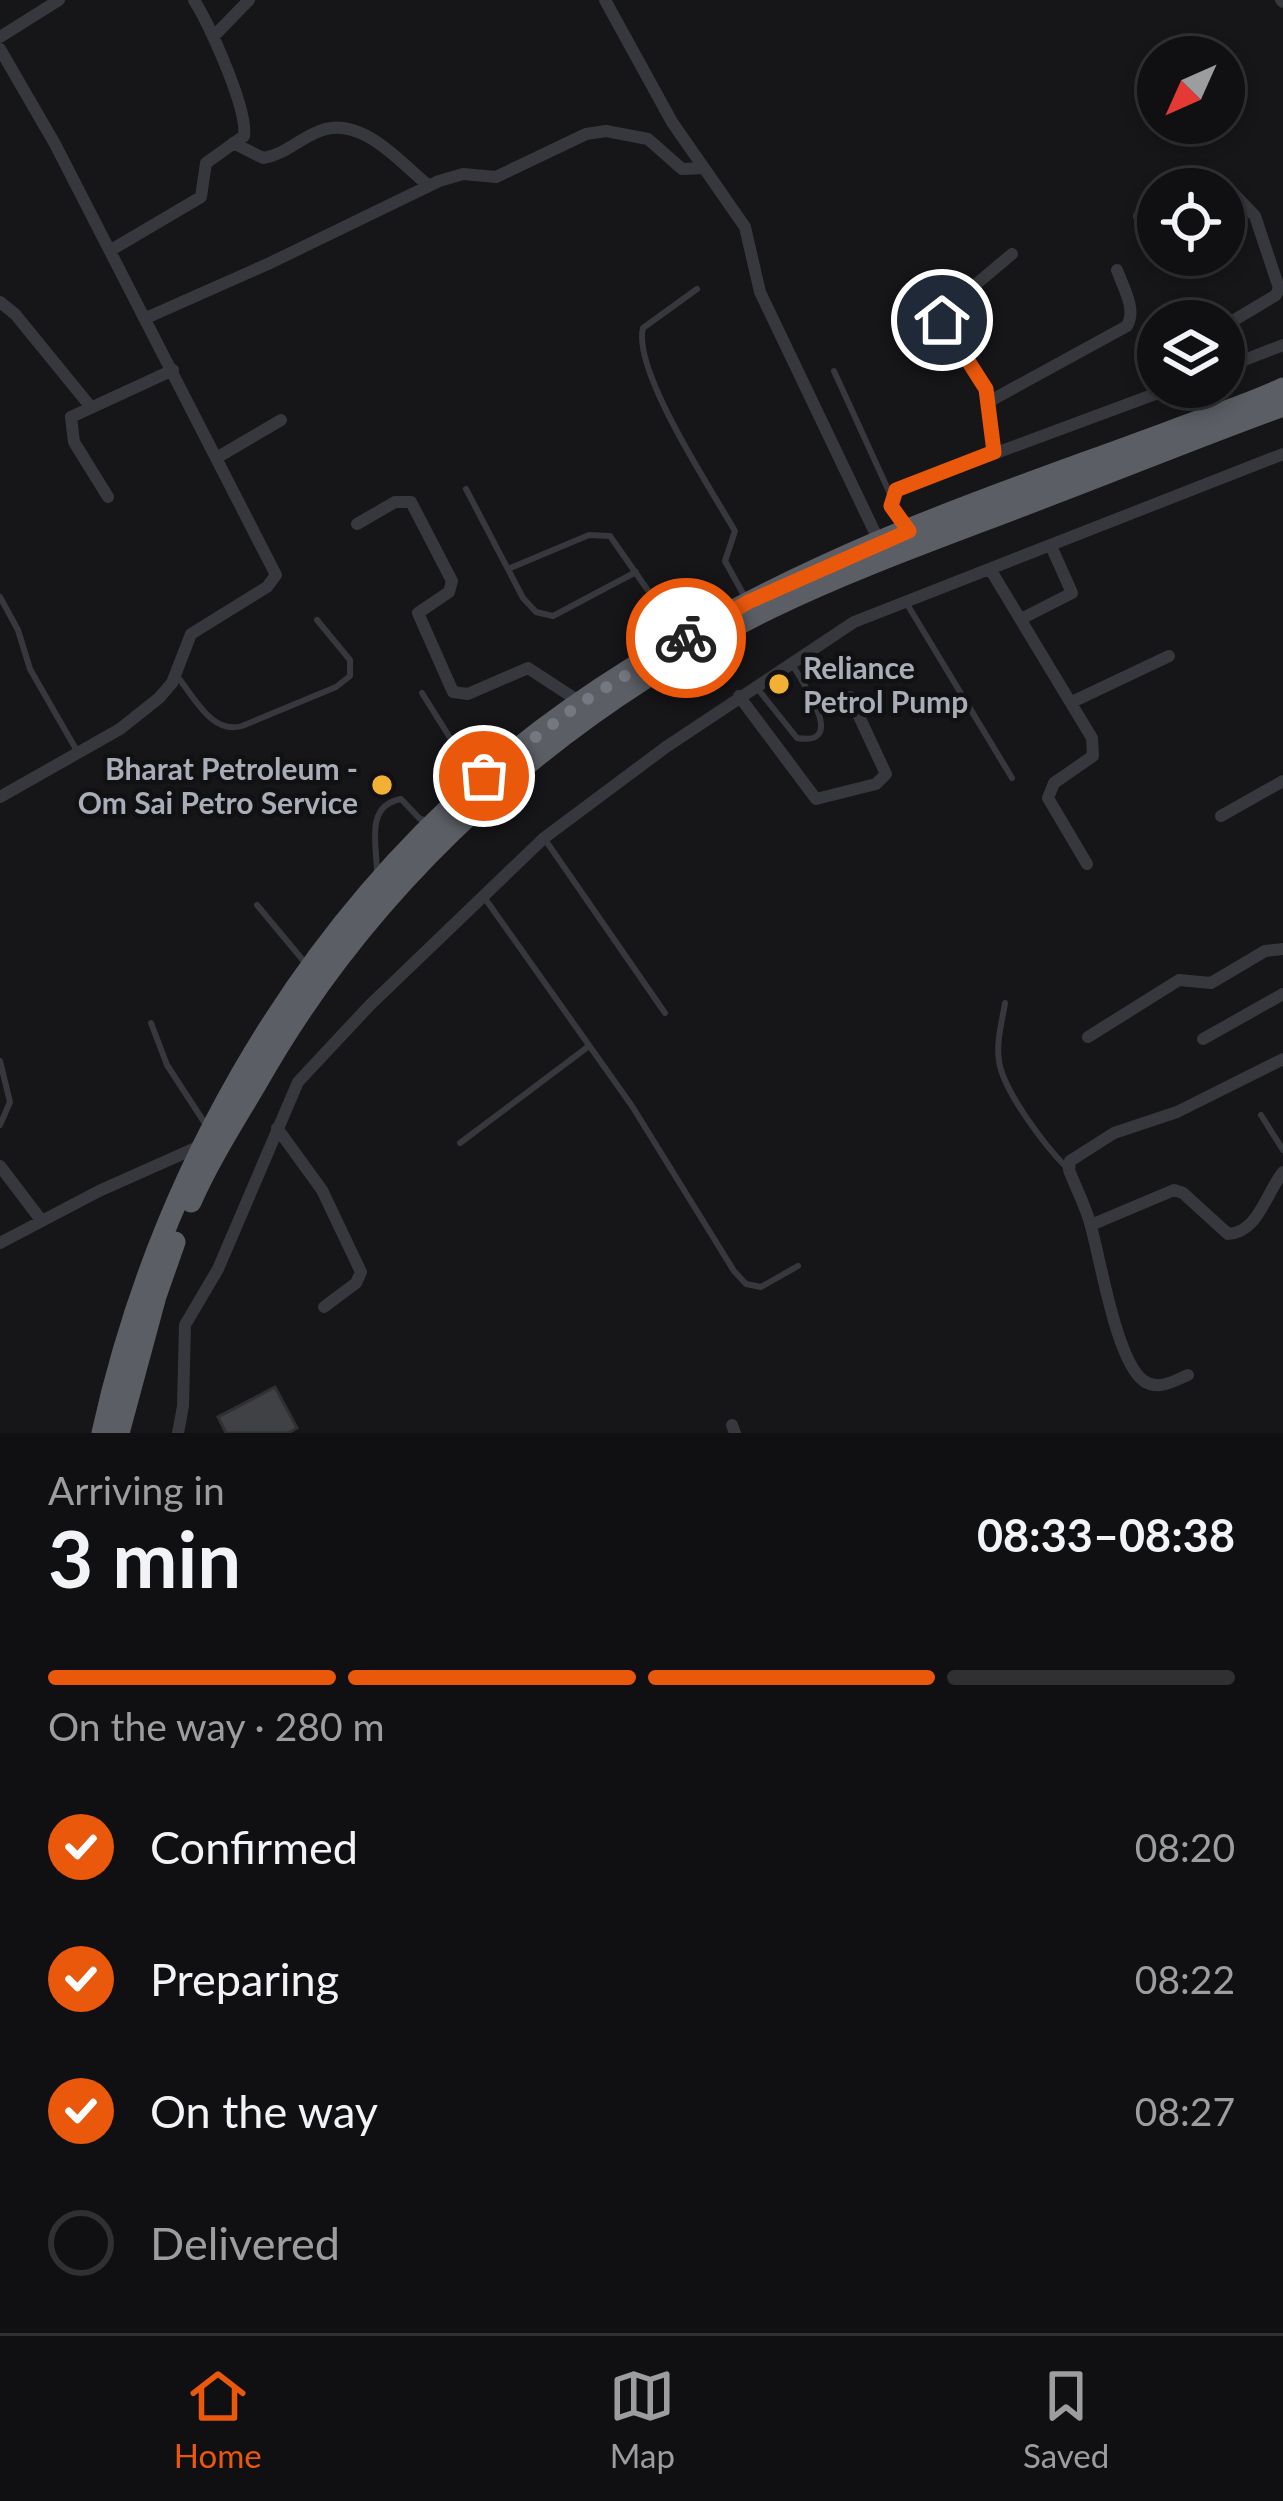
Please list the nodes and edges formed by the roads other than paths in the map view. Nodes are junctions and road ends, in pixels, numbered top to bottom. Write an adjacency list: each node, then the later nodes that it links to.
1 (58, 0): 5 (street)
2 (194, 0): 6 (street)
3 (249, 0): 6 (street)
4 (605, 0): 9 (street)
5 (0, 37)
6 (214, 37): 8 (street)
7 (0, 49): 12 (street)
8 (233, 143): 10 (street); 12 (street)
9 (704, 168): 10 (street); 37 (street)
10 (429, 186): 18 (street)
11 (1245, 204): 17 (street)
12 (111, 250): 18 (street)
13 (1012, 254): 25 (street)
14 (1117, 270): 25 (street)
15 (697, 289): 44 (lane)
16 (0, 302): 26 (street)
17 (1245, 314)
18 (146, 318): 21 (street)
19 (1283, 345): 20 (street)
20 (1245, 360)
21 (173, 370): 26 (street); 31 (street)
22 (834, 371): 33 (lane)
23 (1283, 388): 36 (highway)
24 (1137, 400): 29 (street)
25 (990, 401): 29 (street)
26 (90, 406): 34 (street)
27 (1283, 406): 96 (highway)
28 (281, 420): 31 (street)
29 (994, 452): 33 (street)
30 (1283, 454): 38 (street)
31 (218, 457): 50 (street)
32 (466, 489): 39 (lane)
33 (891, 496): 36 (street)
34 (107, 497)
35 (357, 524): 56 (street)
36 (909, 531): 37 (highway)
37 (879, 541): 44 (highway)
38 (1051, 546): 40 (street); 45 (street)
39 (508, 568): 41 (lane); 41 (lane)
40 (990, 568): 43 (street); 45 (street)
41 (635, 572): 47 (lane)
42 (0, 597): 57 (lane)
43 (905, 601): 49 (street); 59 (lane)
44 (748, 602): 47 (highway)
45 (1021, 619): 55 (street)
46 (317, 620): 50 (lane)
47 (682, 640): 56 (highway)
48 (1169, 656): 55 (street)
49 (791, 661): 51 (street); 51 (lane)
50 (175, 674): 57 (street)
51 (755, 685): 53 (street)
52 (422, 693): 58 (lane)
53 (739, 696): 54 (street); 64 (street)
54 (850, 697)
55 (1072, 702): 65 (street)
56 (581, 703): 58 (highway)
57 (77, 751): 61 (street)
58 (484, 776): 63 (highway)
59 (1012, 778)
60 (1283, 781): 62 (street)
61 (0, 796)
62 (1221, 816)
63 (435, 822): 66 (highway); 66 (lane)
64 (544, 838): 67 (street); 73 (lane)
65 (1087, 864)
66 (376, 886): 70 (highway)
67 (484, 897): 77 (lane); 82 (street)
68 (257, 905): 70 (lane)
69 (1280, 944): 75 (street)
70 (310, 968): 83 (highway)
71 (1283, 994): 76 (street)
72 (1005, 1003): 87 (lane)
73 (665, 1013)
74 (151, 1023): 83 (lane)
75 (1088, 1037)
76 (1203, 1039)
77 (589, 1046): 84 (lane); 92 (lane)
78 (1283, 1059): 87 (street)
79 (0, 1061): 81 (lane)
80 (1261, 1115): 85 (lane)
81 (0, 1125)
82 (277, 1128): 93 (street); 97 (street)
83 (205, 1138): 89 (street); 95 (highway)
84 (460, 1143)
85 (1283, 1150)
86 (0, 1166): 89 (street)
87 (1070, 1170): 90 (street)
88 (1283, 1172): 90 (street)
89 (41, 1220): 91 (street)
90 (1091, 1225): 94 (street)
91 (0, 1243)
92 (798, 1266)
93 (324, 1307)
94 (1188, 1375)
95 (102, 1433)
96 (119, 1433)
97 (178, 1433)

